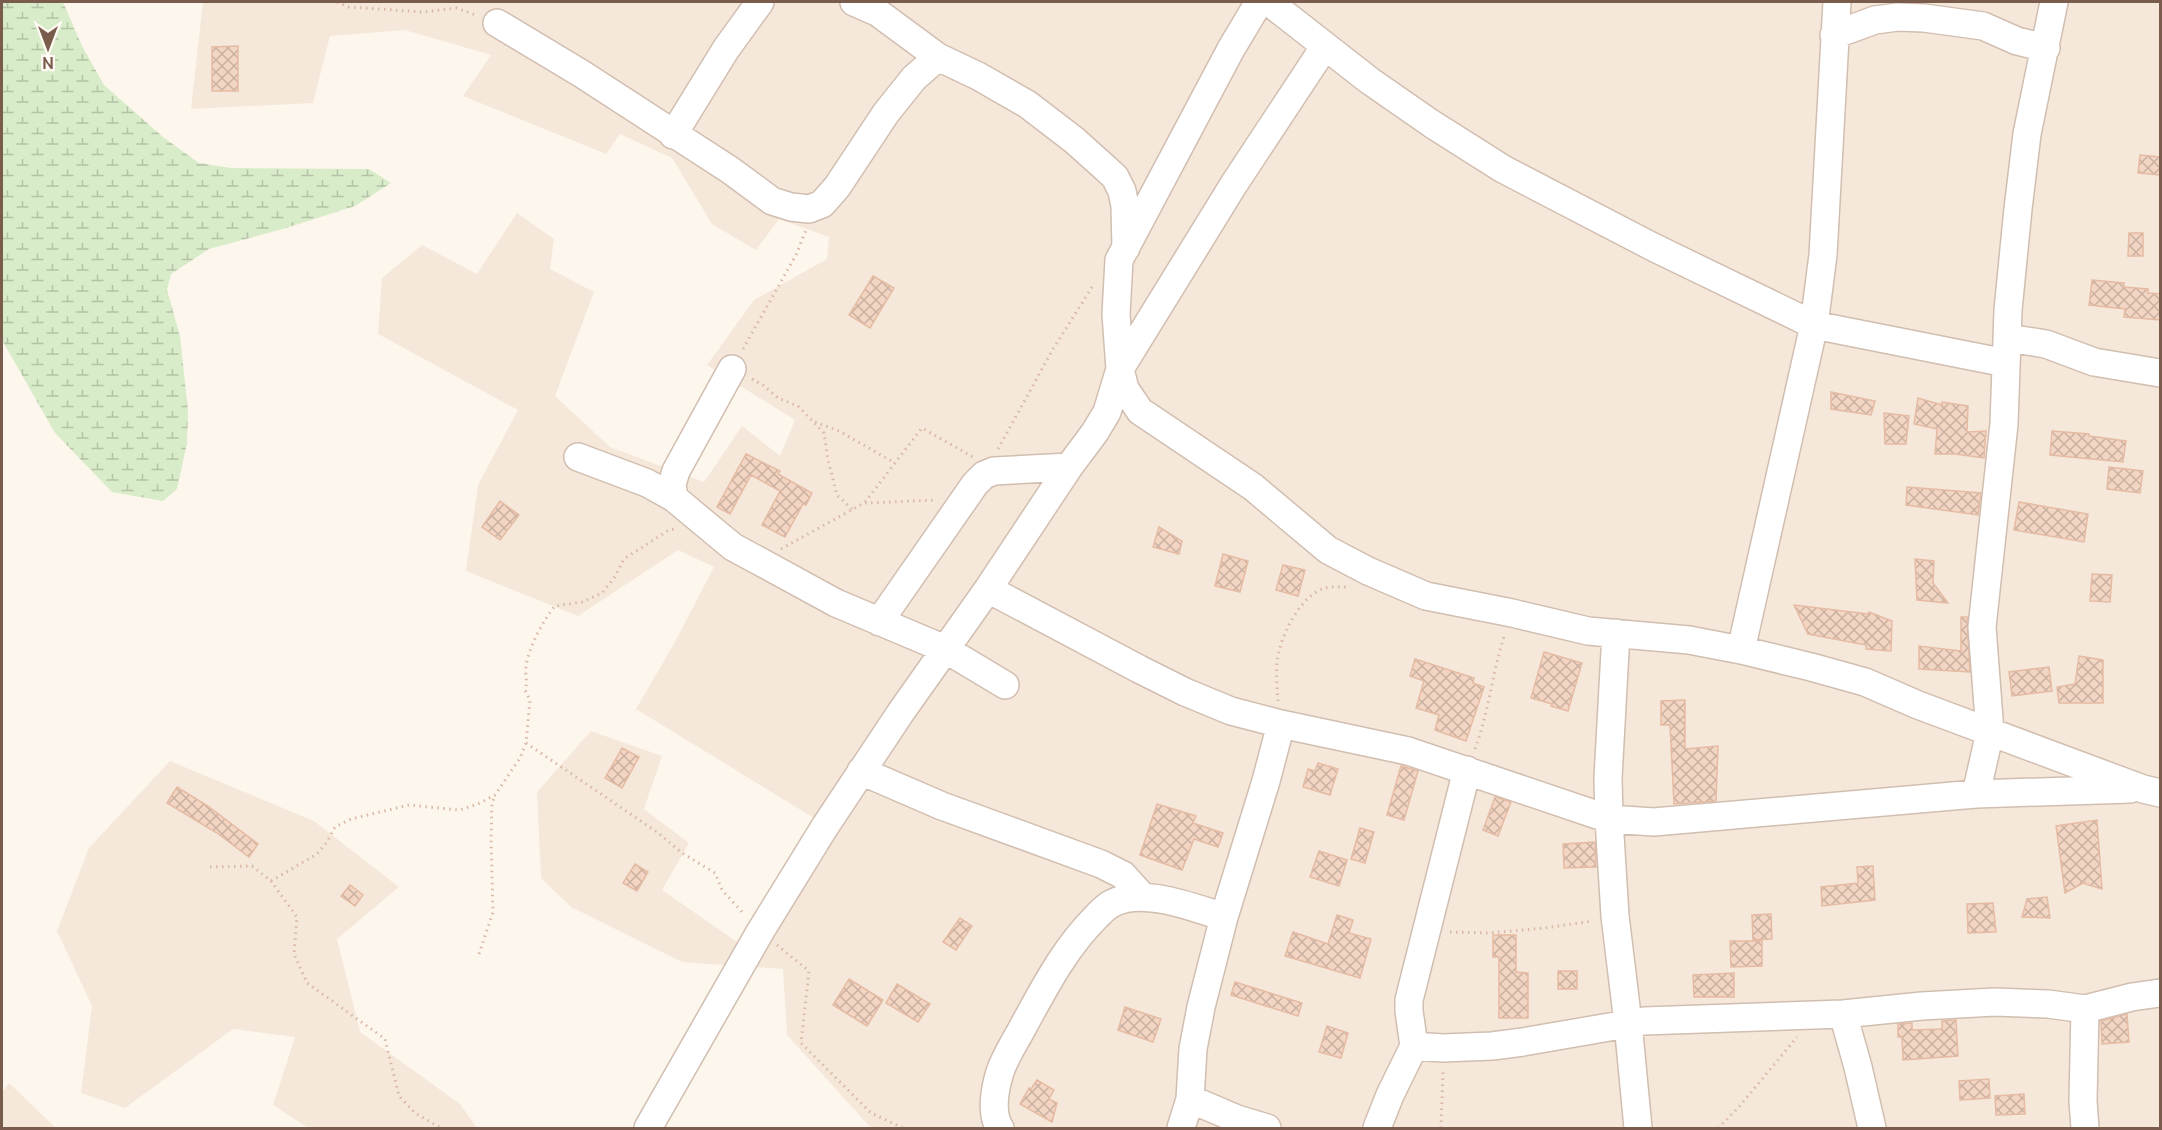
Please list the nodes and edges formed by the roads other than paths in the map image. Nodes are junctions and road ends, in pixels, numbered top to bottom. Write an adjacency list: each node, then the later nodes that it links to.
1 (760, 2): 12 (street)
2 (854, 2): 11 (street)
3 (1259, 2): 13 (street)
4 (1269, 2): 9 (street)
5 (1837, 2): 8 (street)
6 (2054, 2): 10 (street)
7 (497, 23): 12 (street)
8 (1834, 35): 10 (street); 14 (street)
9 (1326, 46): 14 (street); 17 (street)
10 (2046, 48): 15 (street)
11 (938, 57): 12 (street); 13 (street)
12 (673, 135)
13 (1122, 255): 17 (street)
14 (1814, 326): 15 (street); 26 (street)
15 (2007, 350): 18 (street); 29 (street)
16 (732, 369): 21 (street)
17 (1120, 369): 20 (street); 24 (street)
18 (2160, 373)
19 (578, 458): 21 (street)
20 (1069, 467): 22 (street); 23 (street)
21 (674, 498): 23 (street)
22 (988, 590): 25 (street); 28 (street)
23 (879, 622): 25 (street)
24 (1616, 633): 26 (street); 34 (street)
25 (945, 649): 27 (street); 31 (street)
26 (1741, 650): 29 (street)
27 (1005, 685)
28 (1281, 724): 30 (street); 36 (street)
29 (1990, 732): 32 (street); 33 (street)
30 (1467, 770): 34 (street); 41 (street)
31 (861, 771): 35 (street); 43 (street)
32 (2152, 791): 33 (street)
33 (1976, 794): 34 (street)
34 (1609, 819): 40 (street)
35 (1143, 897): 36 (street); 44 (street)
36 (1224, 917): 42 (street)
37 (2160, 993): 38 (street)
38 (2085, 1009): 39 (street); 50 (street)
39 (1843, 1014): 40 (street); 49 (street)
40 (1628, 1023): 41 (street); 48 (street)
41 (1414, 1046): 47 (street)
42 (1190, 1099): 45 (street); 46 (street)
43 (648, 1128)
44 (1000, 1128)
45 (1181, 1128)
46 (1267, 1128)
47 (1377, 1128)
48 (1638, 1128)
49 (1872, 1128)
50 (2085, 1128)

